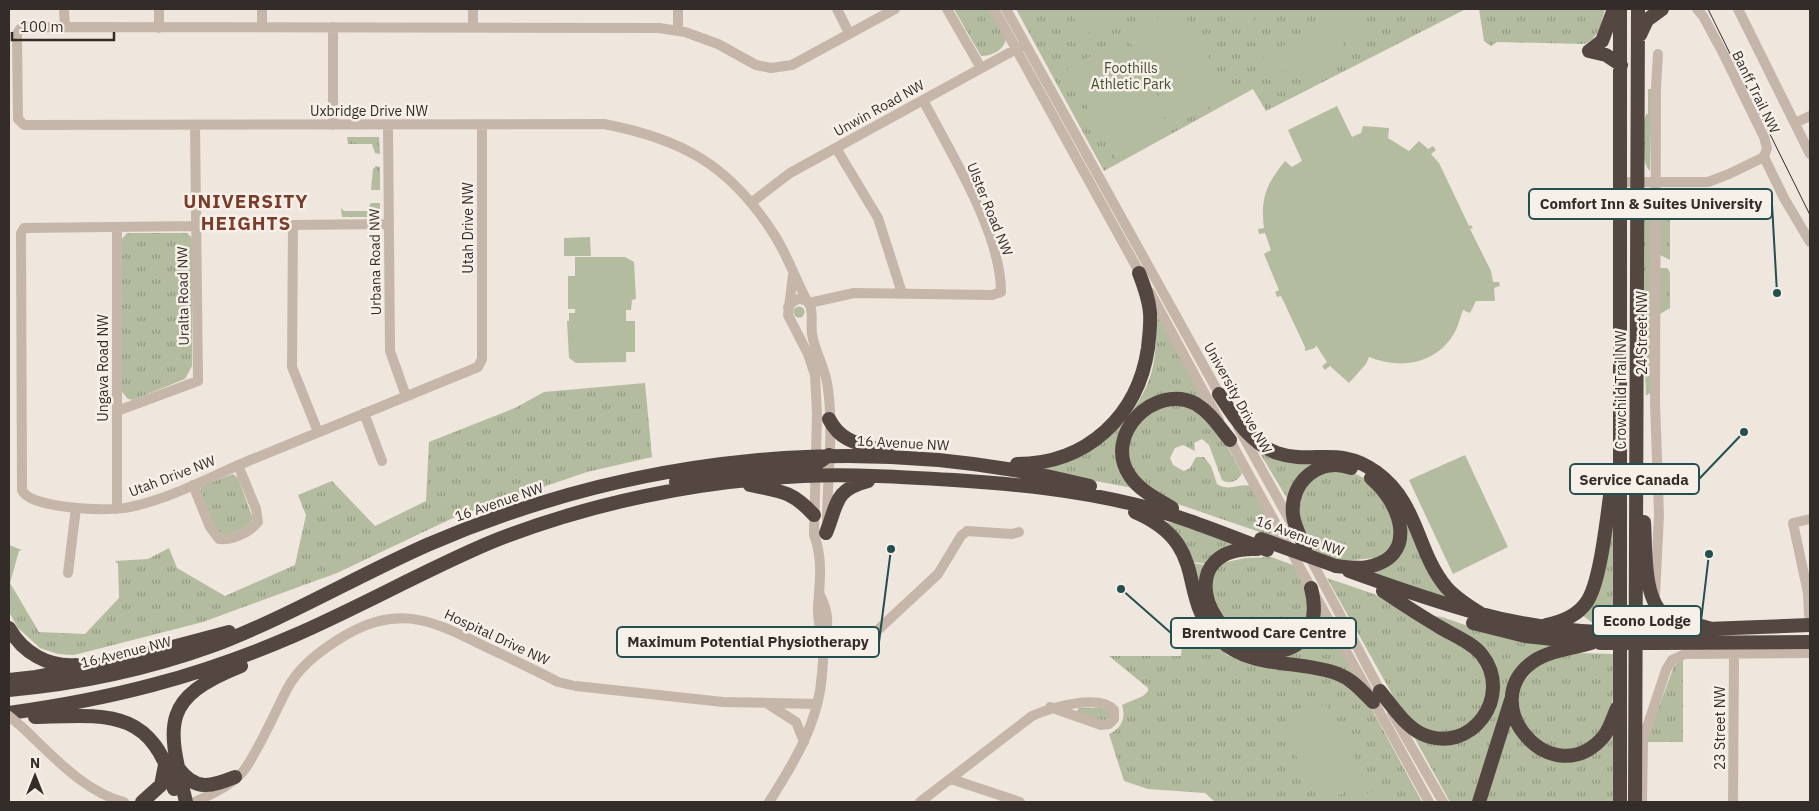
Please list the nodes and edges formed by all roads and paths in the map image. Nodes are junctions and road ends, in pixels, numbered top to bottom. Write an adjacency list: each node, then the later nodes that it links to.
1 (64, 9): 17 (street)
2 (159, 9): 21 (street)
3 (262, 9): 18 (street)
4 (473, 9): 20 (street)
5 (678, 9): 22 (street)
6 (837, 9): 23 (street)
7 (895, 9): 23 (street)
8 (947, 9): 29 (street)
9 (994, 9): 26 (street, University Drive NW)
10 (1006, 9): 25 (street, University Drive NW)
11 (1614, 9): 28 (highway)
12 (1620, 9): 28 (highway, Crowchild Trail NW)
13 (1638, 9): 24 (highway, Crowchild Trail NW)
14 (1662, 9): 24 (highway)
15 (1697, 9): 39 (street, Banff Trail NW)
16 (1738, 9): 33 (street)
17 (64, 27): 21 (street); 34 (street, Uxbridge Drive NW)
18 (262, 27): 19 (street); 21 (street)
19 (333, 27): 20 (street); 35 (street)
20 (473, 27): 22 (street)
21 (159, 28)
22 (678, 30): 23 (street)
23 (850, 33)
24 (1638, 38): 41 (highway, Crowchild Trail NW)
25 (1025, 44): 26 (street, Unwin Road NW); 55 (street, University Drive NW)
26 (1016, 49): 29 (street, Unwin Road NW); 48 (street, University Drive NW)
27 (1658, 54): 42 (street, 24 Street NW)
28 (1621, 66): 40 (highway, Crowchild Trail NW)
29 (981, 68): 30 (street, Unwin Road NW)
30 (923, 100): 37 (street, Unwin Road NW); 50 (street, Ulster Road NW)
31 (1810, 116): 33 (street)
32 (482, 124): 36 (street, Uxbridge Drive NW); 43 (street, Uxbridge Drive NW); 56 (street, Utah Drive NW)
33 (1795, 124): 38 (street)
34 (195, 125): 35 (street, Uxbridge Drive NW); 46 (street, Uralta Road NW)
35 (333, 125): 36 (street, Uxbridge Drive NW)
36 (388, 125): 44 (street, Urbana Road NW)
37 (836, 148): 43 (street, Unwin Road NW); 50 (street)
38 (1810, 154)
39 (1764, 157): 42 (street); 47 (street, Banff Trail NW)
40 (1621, 182): 41 (street); 63 (highway, Crowchild Trail NW)
41 (1637, 182): 42 (street); 60 (highway, Crowchild Trail NW)
42 (1656, 182): 89 (street, 24 Street NW)
43 (751, 203): 49 (street, Uxbridge Drive NW)
44 (388, 224): 56 (street, Urbana Road NW); 61 (street)
45 (117, 226): 46 (street, Utah Drive NW); 57 (street, Ungava Road NW); 73 (street, Utah Drive NW)
46 (196, 226): 57 (street, Uralta Road NW)
47 (1810, 242)
48 (1139, 273): 62 (street, University Drive NW); 68 (highway)
49 (793, 274): 51 (street, Uxbridge Drive NW); 52 (street)
50 (902, 293): 51 (street, Ulster Road NW)
51 (808, 302): 52 (street); 53 (street)
52 (788, 307): 54 (street)
53 (811, 317): 54 (street); 59 (street)
54 (791, 321): 67 (street)
55 (1219, 394): 82 (street, University Drive NW); 90 (highway)
56 (406, 396): 58 (street, Utah Drive NW)
57 (117, 411): 75 (street, Ungava Road NW)
58 (364, 413): 61 (street, Utah Drive NW); 65 (street)
59 (829, 419): 64 (highway); 67 (street)
60 (1637, 425): 89 (highway); 131 (highway, Crowchild Trail NW)
61 (318, 432): 66 (street, Utah Drive NW)
62 (1230, 440): 74 (highway); 86 (street, University Drive NW)
63 (1620, 452): 92 (highway); 107 (highway, Crowchild Trail NW)
64 (903, 458): 67 (highway, 16 Avenue NW); 68 (highway, 16 Avenue NW)
65 (382, 461)
66 (238, 465): 71 (street, Utah Drive NW); 71 (street)
67 (820, 466): 69 (highway, 16 Avenue NW); 70 (highway, 16 Avenue NW); 76 (street); 79 (street); 80 (highway); 93 (highway, 16 Avenue NW)
68 (996, 466): 74 (highway, 16 Avenue NW)
69 (887, 476): 72 (highway, 16 Avenue NW); 79 (highway)
70 (724, 484): 76 (highway); 80 (highway, 16 Avenue NW)
71 (193, 486): 75 (street, Utah Drive NW)
72 (1102, 497): 81 (highway, 16 Avenue NW); 105 (highway)
73 (76, 508): 75 (street, Utah Drive NW); 85 (street)
74 (1172, 508): 81 (highway, 16 Avenue NW)
75 (117, 509)
76 (814, 515): 83 (street)
77 (1810, 519): 91 (street)
78 (1018, 532): 98 (street)
79 (826, 533): 83 (street)
80 (488, 543): 88 (highway, 16 Avenue NW)
81 (1264, 544): 84 (highway, 16 Avenue NW, bridge); 86 (highway)
82 (1305, 548): 84 (highway); 105 (street, University Drive NW)
83 (820, 550): 98 (street)
84 (1339, 571): 87 (highway, 16 Avenue NW); 90 (highway, 16 Avenue NW)
85 (68, 573)
86 (1311, 588): 105 (street, University Drive NW)
87 (1383, 592): 97 (highway, 16 Avenue NW); 105 (highway)
88 (358, 607): 111 (highway, 16 Avenue NW); 114 (highway)
89 (1660, 611): 95 (highway)
90 (1486, 617): 92 (highway, 16 Avenue NW)
91 (1810, 620): 95 (highway, 16 Avenue NW)
92 (1533, 626): 97 (highway, 16 Avenue NW)
93 (255, 627): 102 (highway); 104 (highway, 16 Avenue NW)
94 (9, 628): 102 (highway)
95 (1711, 628): 96 (highway, 16 Avenue NW)
96 (1653, 637): 97 (highway, 16 Avenue NW, bridge); 99 (highway, 16 Avenue NW)
97 (1597, 639): 106 (highway)
98 (823, 642): 109 (street)
99 (1810, 642)
100 (1734, 653): 101 (street); 132 (street); 133 (street, 23 Street NW)
101 (1810, 653)
102 (116, 662): 103 (highway)
103 (9, 680)
104 (9, 690)
105 (1377, 696): 127 (street, University Drive NW); 128 (street, University Drive NW)
106 (1512, 696): 107 (highway); 129 (highway)
107 (1619, 703): 130 (highway, Crowchild Trail NW)
108 (767, 704): 109 (street, Hospital Drive NW); 112 (street); 115 (street, Hospital Drive NW)
109 (817, 704): 112 (street)
110 (1050, 707): 110 (street); 116 (street)
111 (9, 716): 113 (highway); 118 (street, bridge)
112 (804, 742): 117 (street)
113 (165, 761): 119 (highway); 120 (highway)
114 (178, 768): 115 (highway); 121 (highway)
115 (235, 777): 122 (street, Hospital Drive NW)
116 (951, 779): 125 (street); 126 (street)
117 (777, 791): 123 (street); 124 (street)
118 (124, 802)
119 (142, 802)
120 (177, 802)
121 (186, 802)
122 (194, 802)
123 (769, 802)
124 (774, 802)
125 (920, 802)
126 (1020, 802)
127 (1429, 802)
128 (1443, 802)
129 (1479, 802)
130 (1620, 802)
131 (1635, 802)
132 (1642, 802)
133 (1733, 802)

